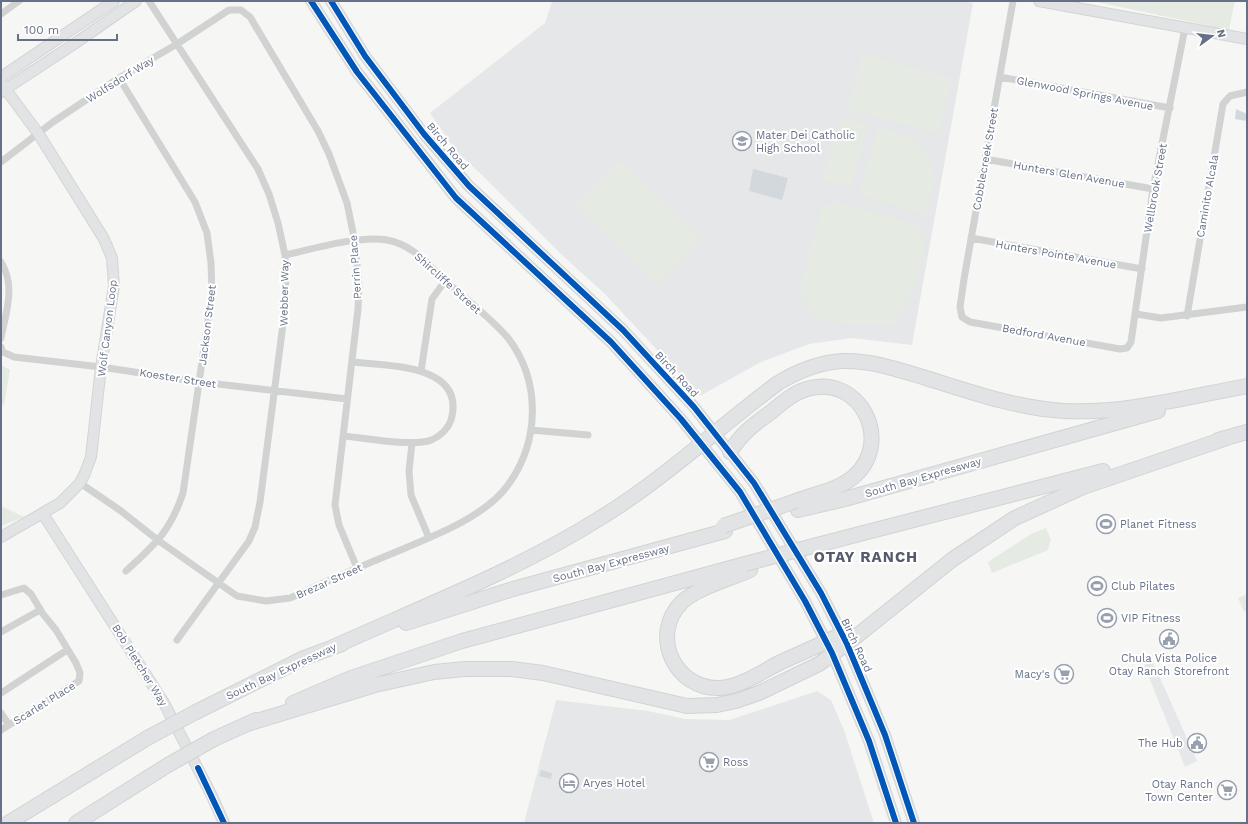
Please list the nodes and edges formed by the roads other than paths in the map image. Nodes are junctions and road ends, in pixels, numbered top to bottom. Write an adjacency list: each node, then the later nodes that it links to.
1 (19, 1): 10 (street)
2 (114, 1): 14 (main road)
3 (136, 1): 17 (main road)
4 (149, 1): 13 (street, Webber Way)
5 (311, 1): 51 (main road)
6 (331, 1): 45 (main road, Birch Road)
7 (1013, 1): 15 (street, Cobblecreek Street)
8 (1039, 1): 11 (main road)
9 (244, 13): 13 (street, Wolfsdorf Way); 25 (street, Perrin Place)
10 (1, 14)
11 (1186, 28): 12 (main road); 19 (street, Wellbrook Street)
12 (1247, 39)
13 (177, 44): 16 (street, Wolfsdorf Way); 26 (street, Webber Way)
14 (1, 77)
15 (1000, 77): 19 (street, Glenwood Springs Avenue); 21 (street, Cobblecreek Street)
16 (118, 78): 20 (street, Wolfsdorf Way); 40 (street, Jackson Street)
17 (2, 88): 20 (main road, Wolf Canyon Loop)
18 (1247, 92): 32 (street, Caminito Alcala)
19 (1170, 108): 23 (street, Wellbrook Street)
20 (38, 133): 22 (street, Wolfsdorf Way); 38 (main road, Wolf Canyon Loop)
21 (985, 159): 23 (street, Hunters Glen Avenue); 24 (street, Cobblecreek Street)
22 (1, 162)
23 (1154, 189): 28 (street, Wellbrook Street)
24 (971, 238): 28 (street, Hunters Pointe Avenue); 33 (street, Cobblecreek Street)
25 (355, 242): 26 (street, Shircliffe Street); 29 (street, Shircliffe Street); 37 (street, Perrin Place)
26 (285, 255): 42 (street, Webber Way)
27 (1, 262): 34 (street)
28 (1142, 269): 31 (street, Wellbrook Street)
29 (445, 281): 39 (street); 44 (street, Shircliffe Street)
30 (1247, 307): 32 (street)
31 (1136, 314): 32 (street); 36 (street, Wellbrook Street)
32 (1187, 316)
33 (962, 317): 36 (street, Bedford Avenue)
34 (1, 338)
35 (1, 347): 38 (street, Koester Street)
36 (1127, 348)
37 (353, 362): 39 (street); 43 (street, Perrin Place)
38 (102, 367): 40 (street, Koester Street); 53 (main road, Wolf Canyon Loop)
39 (421, 371): 50 (street)
40 (200, 382): 42 (street, Koester Street); 58 (street, Jackson Street)
41 (1247, 386): 45 (highway); 54 (highway, South Bay Expressway)
42 (275, 392): 43 (street, Koester Street); 62 (street, Webber Way)
43 (347, 399): 48 (street, Perrin Place)
44 (531, 430): 47 (street); 57 (street, Brezar Street)
45 (714, 432): 51 (highway); 52 (main road, Birch Road)
46 (1247, 432): 49 (highway)
47 (588, 435)
48 (343, 436): 50 (street); 60 (street, Perrin Place)
49 (1227, 438): 59 (highway, bridge); 66 (highway)
50 (412, 443): 57 (street)
51 (701, 443): 68 (highway); 69 (main road)
52 (730, 452): 54 (highway); 66 (main road, Birch Road)
53 (80, 483): 55 (main road, Wolf Canyon Loop); 58 (street, Brezar Street)
54 (797, 505): 68 (highway, South Bay Expressway, bridge)
55 (43, 514): 56 (main road, Wolf Canyon Loop); 78 (main road, Bob Pletcher Way)
56 (1, 537)
57 (429, 538): 60 (street, Brezar Street)
58 (159, 541): 61 (street, Jackson Street); 62 (street, Brezar Street)
59 (747, 567): 69 (highway); 74 (highway)
60 (357, 568): 62 (street, Brezar Street)
61 (126, 571)
62 (219, 585): 67 (street, Webber Way)
63 (1, 595): 64 (street, Scarlet Place)
64 (40, 610): 65 (street); 70 (street, Scarlet Place)
65 (1, 632)
66 (844, 639): 69 (highway); 80 (main road, Birch Road)
67 (177, 640)
68 (333, 647): 76 (highway, South Bay Expressway, bridge)
69 (829, 648): 74 (highway); 79 (main road)
70 (67, 650): 71 (street); 73 (street, Scarlet Place)
71 (1, 693)
72 (1, 713): 73 (street)
73 (9, 724): 75 (street, Scarlet Place)
74 (247, 724): 77 (highway, bridge)
75 (1, 730)
76 (8, 823)
77 (76, 823)
78 (224, 823)
79 (896, 823)
80 (914, 823)

